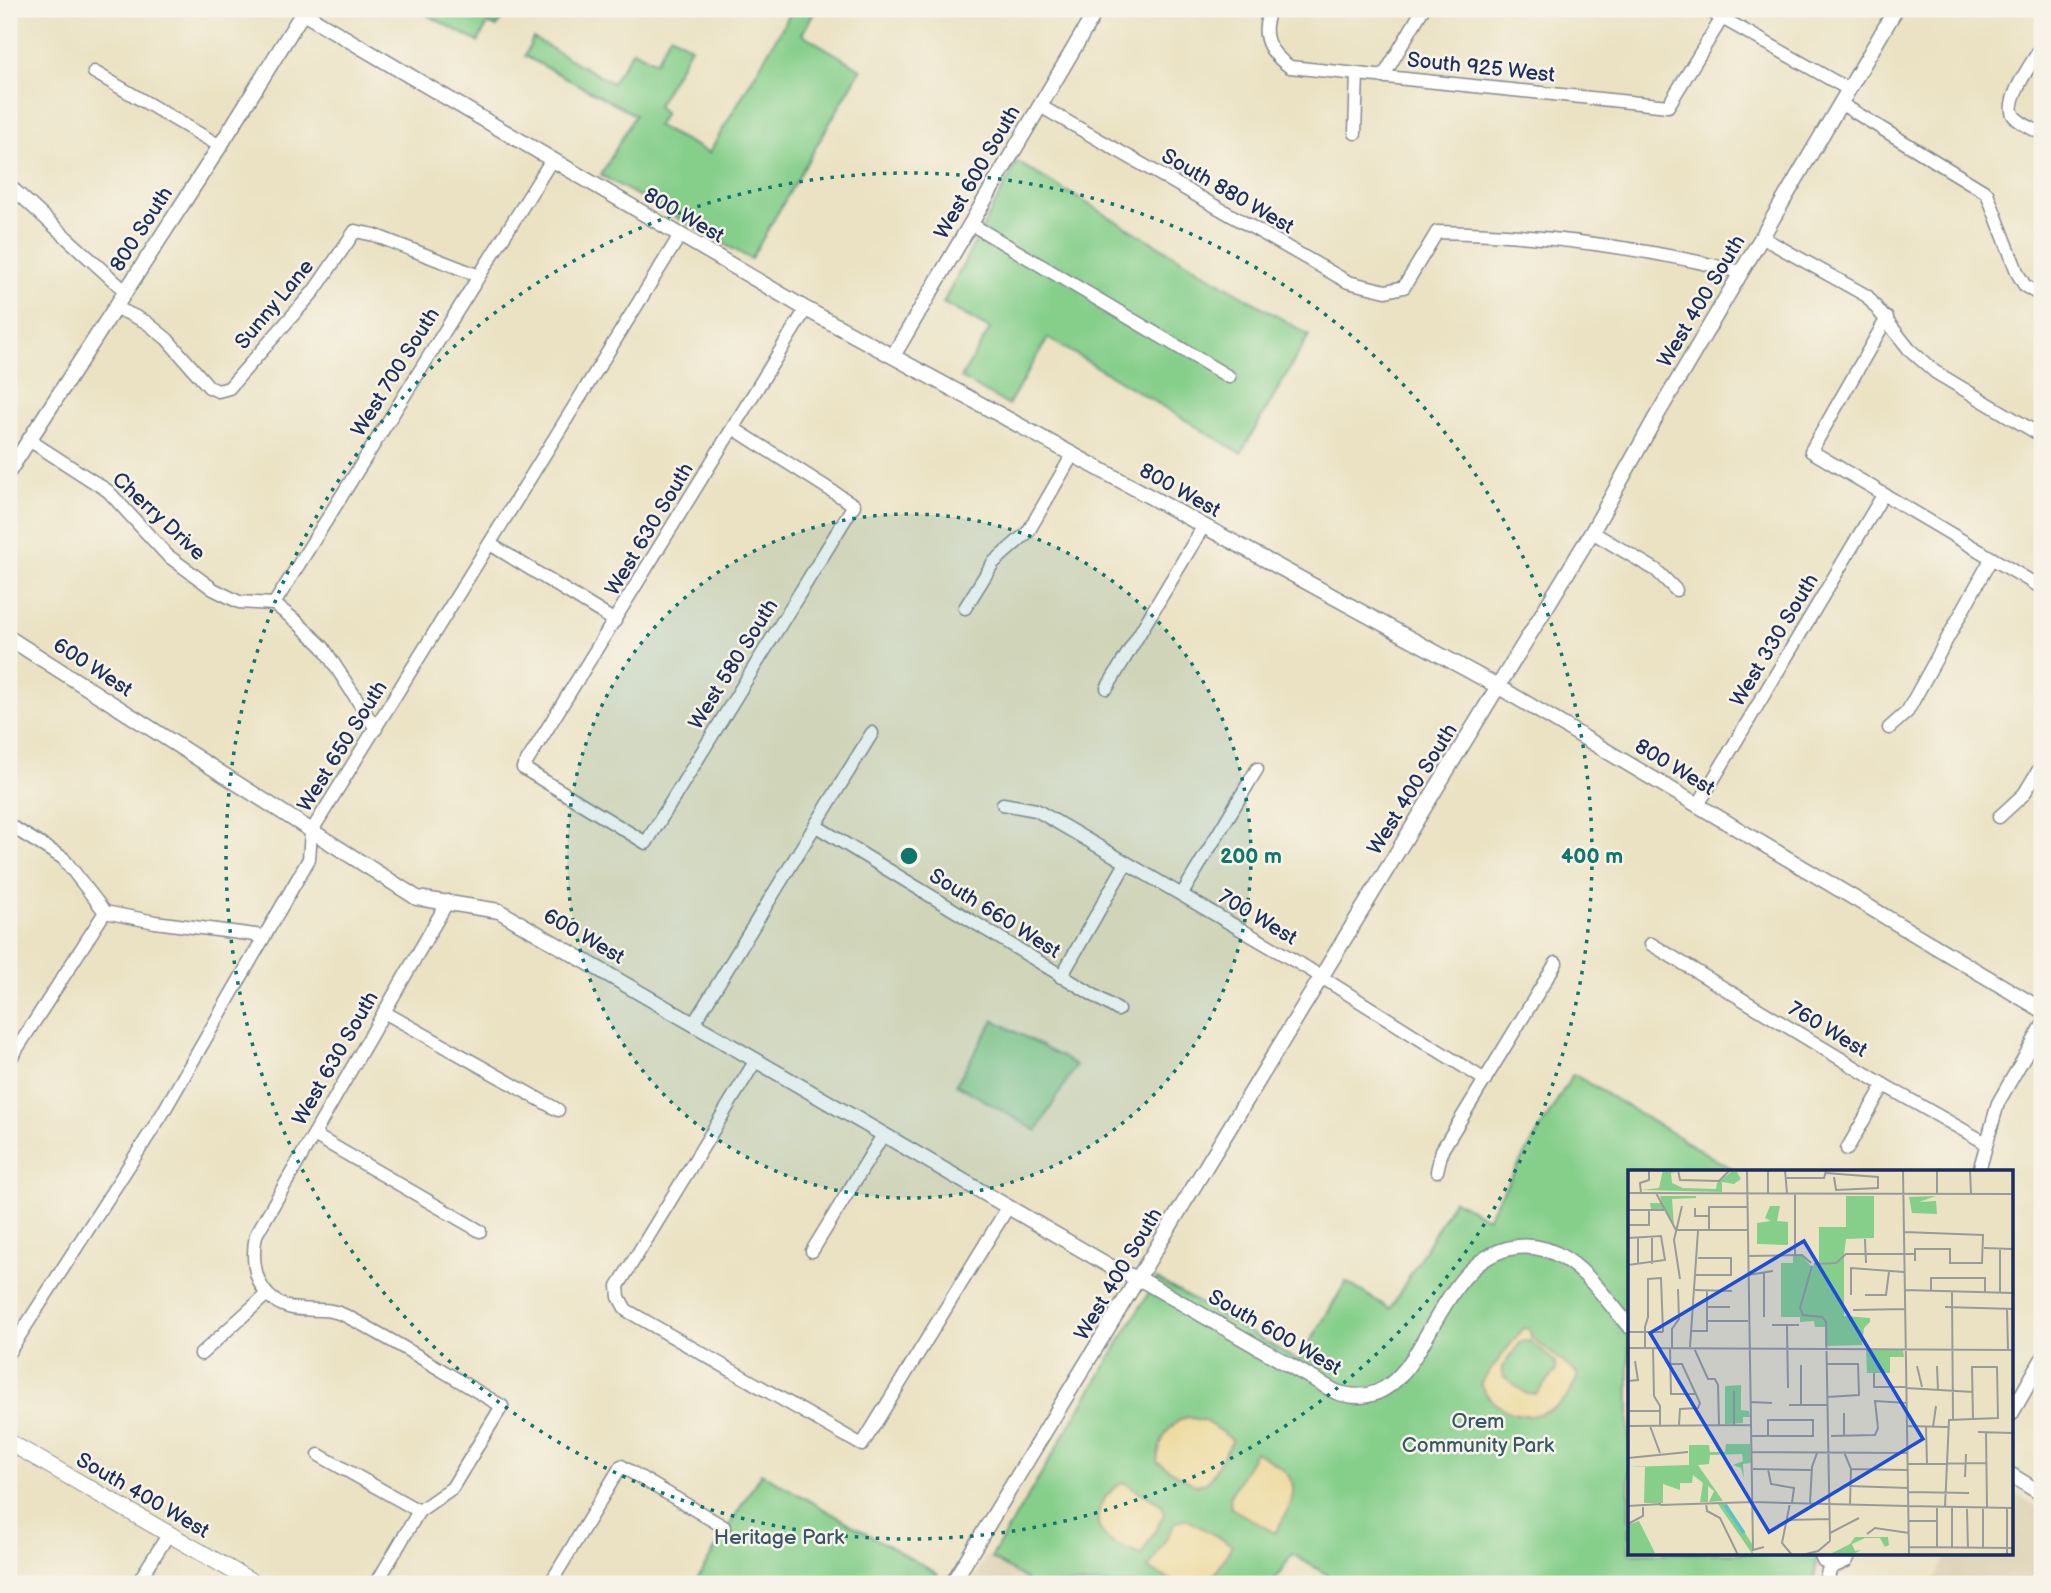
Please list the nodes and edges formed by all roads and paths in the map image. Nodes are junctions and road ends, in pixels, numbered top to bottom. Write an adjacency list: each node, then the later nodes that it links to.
1 (1097, 9): 14 (street, West 600 South)
2 (1271, 9): 10 (street, South 925 West)
3 (1423, 9): 11 (street)
4 (1706, 9): 7 (street)
5 (1896, 9): 12 (street, West 400 South)
6 (301, 10): 17 (street, 800 South); 18 (street, 800 West)
7 (1722, 18): 11 (street, South 925 West); 12 (street)
8 (2042, 46): 16 (street)
9 (94, 72): 17 (street)
10 (1357, 74): 11 (street, South 925 West); 15 (street)
11 (1383, 77)
12 (1848, 89): 13 (street, West 400 South)
13 (1840, 103): 22 (street, West 400 South); 26 (street)
14 (1040, 106): 20 (street, West 600 South); 23 (street, South 880 West)
15 (1355, 133)
16 (2042, 134)
17 (220, 146): 25 (street, 800 South)
18 (551, 161): 21 (street, 800 West); 24 (street, West 700 South)
19 (9, 187): 25 (street)
20 (971, 224): 30 (street, West 600 South); 31 (street)
21 (679, 237): 28 (street, 800 West); 40 (street, West 650 South)
22 (1763, 238): 23 (street, West 400 South); 29 (street)
23 (1741, 272): 39 (street, West 400 South)
24 (477, 275): 27 (street, Sunny Lane); 44 (street, West 700 South)
25 (125, 291): 27 (street, 800 South)
26 (2042, 296)
27 (115, 307): 34 (street, 800 South)
28 (806, 310): 30 (street, 800 West); 32 (street, West 630 South)
29 (1886, 318): 33 (street); 37 (street)
30 (893, 356): 35 (street, 800 West)
31 (1229, 377)
32 (733, 428): 46 (street, West 630 South); 54 (street, West 580 South)
33 (2042, 436)
34 (29, 440): 36 (street, 800 South); 44 (street, Cherry Drive)
35 (1073, 454): 38 (street, 800 West); 45 (street)
36 (9, 471)
37 (1882, 495): 41 (street); 57 (street, West 330 South)
38 (1203, 527): 48 (street, 800 West); 49 (street)
39 (1592, 532): 43 (street); 48 (street, West 400 South)
40 (489, 544): 46 (street); 51 (street, West 650 South)
41 (1991, 559): 42 (street); 50 (street)
42 (2042, 588)
43 (1676, 590)
44 (274, 604): 51 (street)
45 (965, 608)
46 (615, 621): 54 (street, West 630 South)
47 (9, 638): 61 (street, 600 West)
48 (1499, 687): 57 (street, 800 West); 70 (street, West 400 South)
49 (1107, 688)
50 (1889, 728)
51 (376, 729): 61 (street, West 650 South)
52 (872, 733): 60 (street)
53 (2042, 764): 58 (street)
54 (523, 768)
55 (1257, 769): 63 (street)
56 (1003, 803): 62 (street, 700 West)
57 (1698, 805): 72 (street, 800 West)
58 (1998, 817)
59 (9, 825): 65 (street)
60 (816, 825): 69 (street, South 660 West); 74 (street)
61 (311, 832): 64 (street, 600 West); 66 (street, West 650 South)
62 (1126, 863): 63 (street, 700 West); 69 (street)
63 (1182, 894): 70 (street, 700 West)
64 (448, 901): 73 (street, West 630 South); 74 (street, 600 West)
65 (104, 912): 66 (street); 77 (street)
66 (263, 936): 93 (street, West 650 South)
67 (1651, 944): 79 (street, 760 West)
68 (1556, 963): 78 (street)
69 (1060, 976): 71 (street, South 660 West)
70 (1320, 976): 78 (street, 700 West); 90 (street, West 400 South)
71 (1118, 1010)
72 (2042, 1010)
73 (384, 1012): 80 (street); 81 (street, West 630 South)
74 (694, 1023): 76 (street, 600 West)
75 (2042, 1026): 83 (street)
76 (757, 1060): 82 (street, 600 West); 87 (street)
77 (9, 1061)
78 (1485, 1080): 86 (street)
79 (1884, 1085): 83 (street, 760 West); 84 (street)
80 (558, 1110)
81 (314, 1135): 88 (street); 91 (street, West 630 South)
82 (883, 1135): 87 (street, 600 West); 89 (street)
83 (1986, 1143): 85 (street)
84 (1847, 1149)
85 (1979, 1170)
86 (1437, 1171)
87 (1008, 1207): 90 (street, 600 West)
88 (480, 1231)
89 (812, 1251)
90 (1140, 1279): 92 (street, South 600 West); 111 (street, West 400 South)
91 (267, 1294): 94 (street); 101 (street)
92 (1628, 1325)
93 (9, 1352)
94 (201, 1354)
95 (2042, 1360): 96 (street)
96 (2012, 1413)
97 (9, 1442): 103 (main road, South 400 West)
98 (319, 1455): 101 (street)
99 (2012, 1476): 100 (street)
100 (2042, 1494)
101 (419, 1511): 110 (street)
102 (724, 1527): 107 (street)
103 (168, 1535): 108 (street); 109 (main road, South 400 West)
104 (1822, 1554): 106 (street)
105 (1848, 1554): 106 (street)
106 (1831, 1564): 112 (street)
107 (553, 1583)
108 (137, 1584)
109 (256, 1584)
110 (376, 1584)
111 (952, 1584)
112 (1825, 1584)

